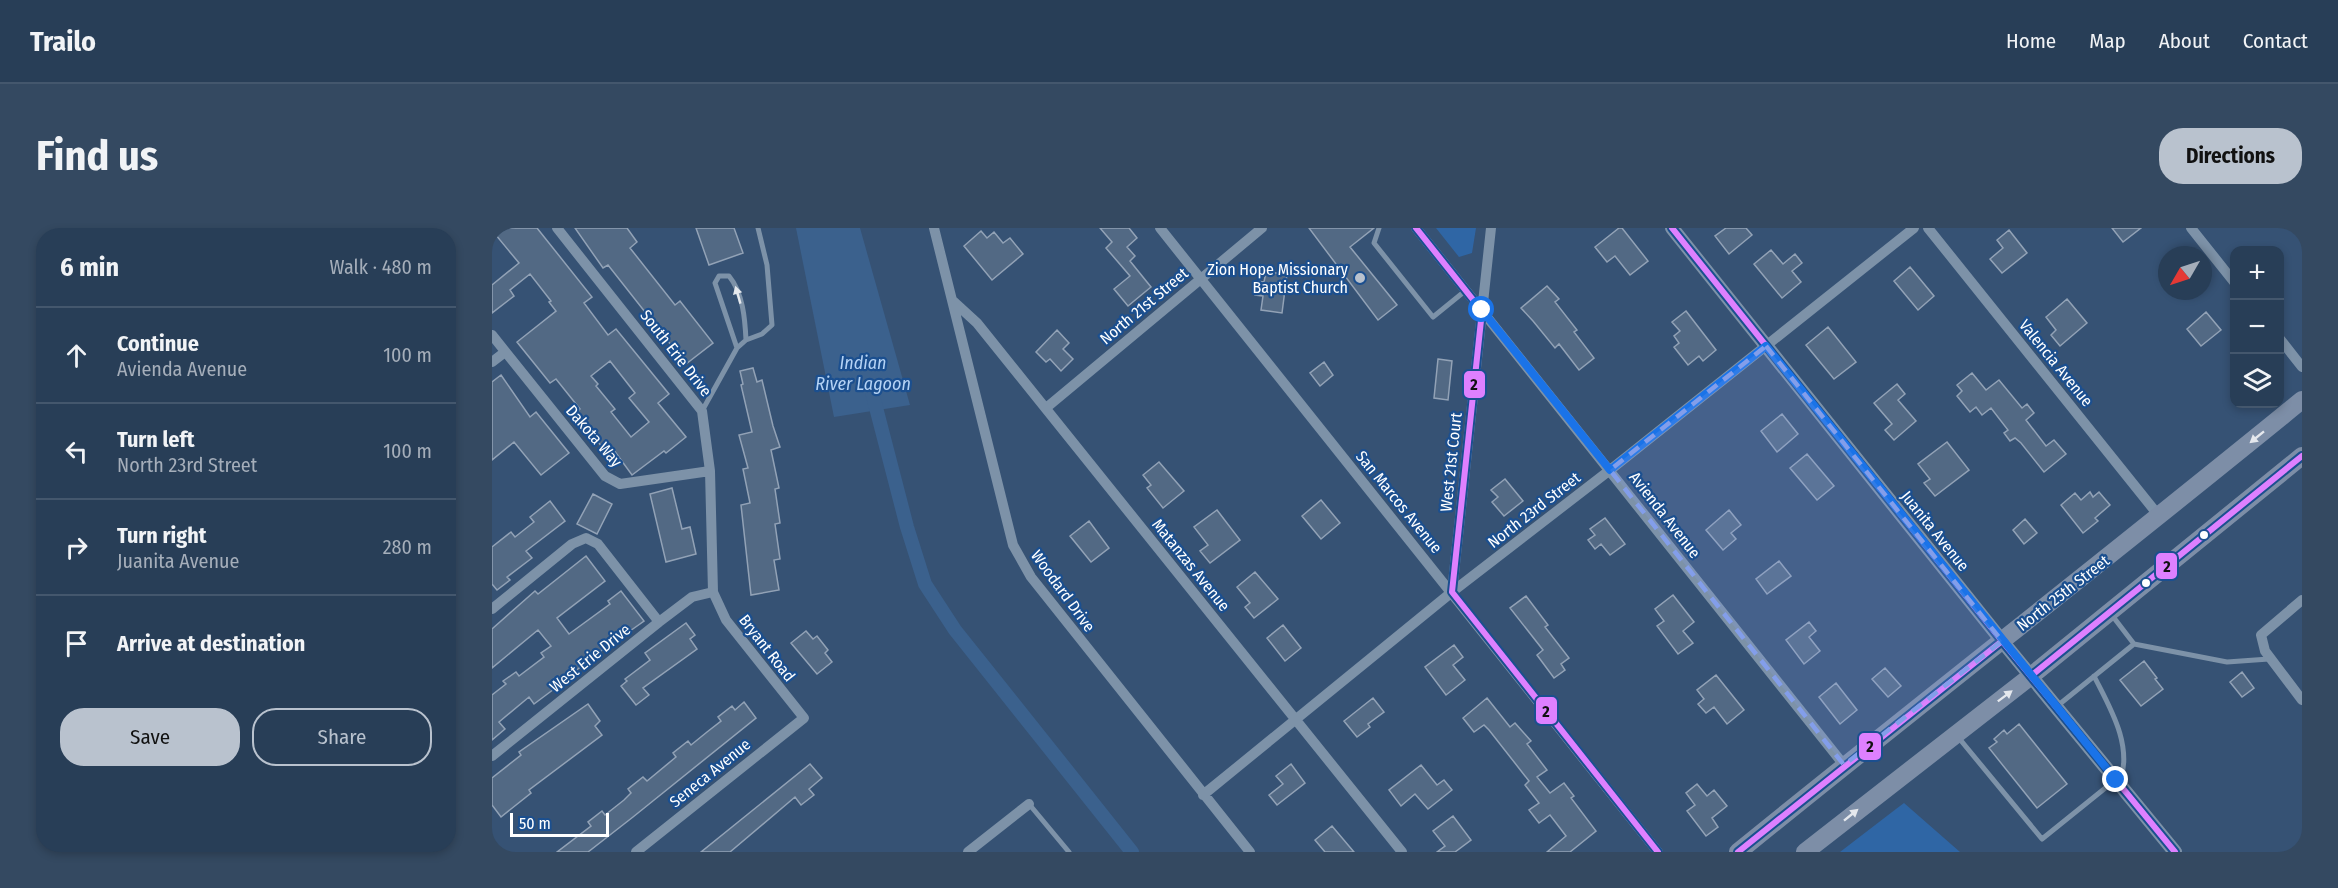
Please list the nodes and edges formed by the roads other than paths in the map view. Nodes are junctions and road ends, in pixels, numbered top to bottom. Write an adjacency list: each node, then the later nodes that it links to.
1 (557, 228): 28 (street, South Erie Drive)
2 (758, 228): 19 (lane)
3 (934, 228): 16 (street, Woodard Drive)
4 (1160, 228): 14 (street, San Marcos Avenue)
5 (1262, 228): 14 (street, North 21st Street)
6 (1379, 228): 15 (lane)
7 (1416, 228): 15 (street, Avienda Avenue)
8 (1491, 228): 17 (street, West 21st Court)
9 (1672, 228): 21 (street, Juanita Avenue)
10 (1914, 228): 21 (street, North 23rd Street)
11 (1928, 228): 32 (street, Valencia Avenue)
12 (2191, 228): 13 (street)
13 (2230, 276)
14 (1200, 278): 27 (street, North 21st Street); 34 (street, San Marcos Avenue)
15 (1466, 290): 17 (street, Avienda Avenue)
16 (952, 301): 27 (street, Matanzas Avenue); 52 (street, Woodard Drive)
17 (1482, 310): 30 (street, Avienda Avenue); 34 (street, West 21st Court)
18 (492, 335): 23 (street, Dakota Way)
19 (746, 340): 22 (lane); 22 (lane, one-way to 22)
20 (2284, 344): 25 (street)
21 (1766, 346): 30 (street, North 23rd Street); 39 (street, Juanita Avenue)
22 (737, 348): 28 (lane)
23 (505, 352): 24 (street); 31 (street, Dakota Way)
24 (492, 362)
25 (2302, 367)
26 (2302, 400): 32 (main road, North 25th Street, one-way to 32)
27 (1046, 408): 47 (street, Matanzas Avenue)
28 (702, 411): 31 (street, South Erie Drive)
29 (2302, 456): 37 (main road)
30 (1610, 470): 34 (street, North 23rd Street); 50 (street, Avienda Avenue)
31 (710, 471): 33 (street, South Erie Drive)
32 (2159, 516): 39 (main road, North 25th Street)
33 (713, 592): 38 (street, West Erie Drive); 46 (street, Bryant Road)
34 (1452, 592): 47 (street, North 23rd Street); 59 (street, San Marcos Avenue)
35 (2302, 600): 41 (street)
36 (492, 609): 38 (street)
37 (2110, 612): 40 (lane); 42 (main road)
38 (658, 622): 49 (street, West Erie Drive)
39 (2002, 641): 42 (street, Juanita Avenue); 50 (main road, North 25th Street)
40 (2134, 644): 41 (lane); 43 (lane)
41 (2271, 658): 44 (street)
42 (2031, 676): 45 (street, Juanita Avenue); 48 (main road, one-way to 42)
43 (2094, 676): 45 (lane); 51 (lane)
44 (2302, 700)
45 (2056, 707): 51 (street, Juanita Avenue)
46 (804, 718): 54 (street, Seneca Avenue)
47 (1296, 721): 52 (street, North 23rd Street); 58 (street, Matanzas Avenue)
48 (1956, 734): 51 (lane); 61 (main road, one-way to 48)
49 (492, 756)
50 (1844, 765): 60 (main road, North 25th Street)
51 (2118, 782): 62 (street, Juanita Avenue)
52 (1203, 795): 57 (street, Woodard Drive)
53 (1029, 804): 55 (street); 56 (lane)
54 (636, 852)
55 (968, 852)
56 (1069, 852)
57 (1251, 852)
58 (1402, 852)
59 (1658, 852)
60 (1738, 852)
61 (1805, 852)
62 (2175, 852)

